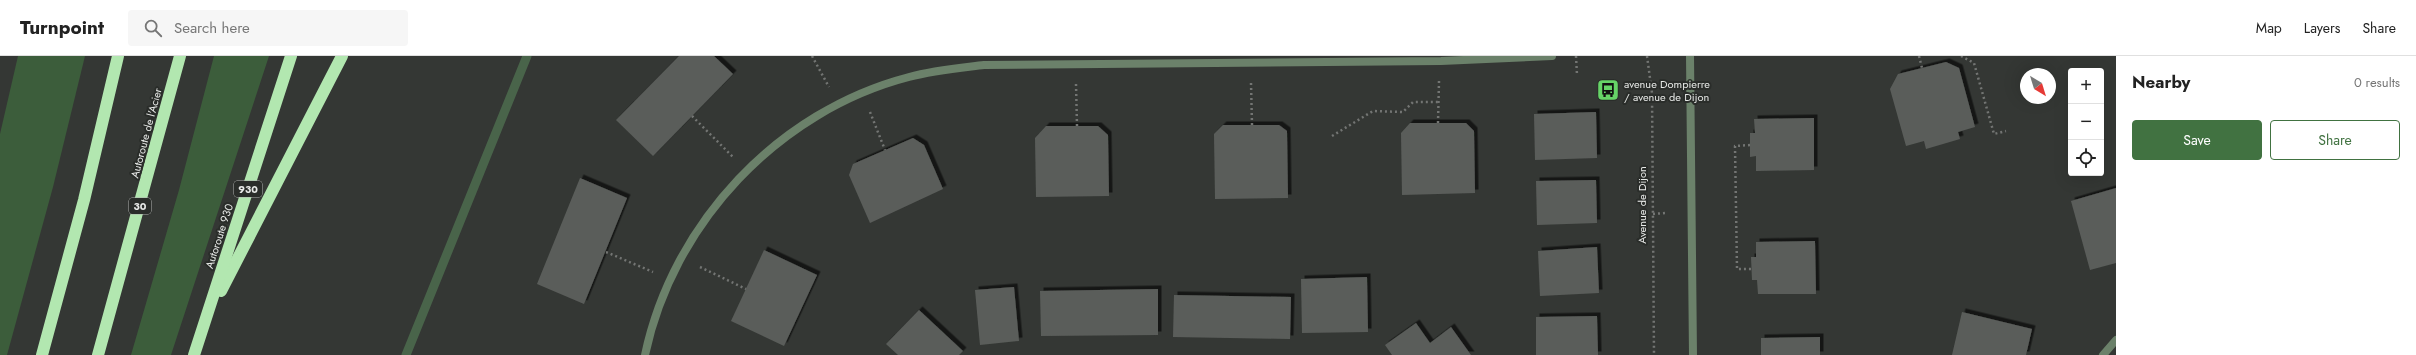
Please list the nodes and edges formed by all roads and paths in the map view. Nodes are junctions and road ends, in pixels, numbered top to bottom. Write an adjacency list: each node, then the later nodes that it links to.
1 (118, 56): 36 (highway)
2 (180, 56): 37 (highway, Autoroute de l'Acier / 30)
3 (291, 56): 34 (highway, Autoroute 930 / 930)
4 (342, 56): 34 (highway)
5 (1552, 56): 11 (street)
6 (1576, 56): 13 (path)
7 (1647, 56): 28 (path, Avenue de Dijon)
8 (1690, 56): 41 (street)
9 (1920, 56): 12 (path)
10 (1961, 56): 22 (path)
11 (1441, 60): 16 (path); 26 (street)
12 (1922, 68)
13 (1577, 75)
14 (1251, 83): 20 (path)
15 (1076, 84): 21 (path)
16 (1438, 102): 19 (path); 23 (path)
17 (870, 112): 25 (path)
18 (692, 116): 26 (path)
19 (1438, 123)
20 (1252, 125)
21 (1077, 126)
22 (2006, 131)
23 (1332, 136)
24 (1750, 145): 31 (path)
25 (885, 150)
26 (747, 170): 32 (street)
27 (1666, 213): 28 (path)
28 (1653, 214): 40 (path, Avenue de Dijon)
29 (606, 252): 32 (path)
30 (700, 266): 33 (path)
31 (1751, 269)
32 (669, 280): 39 (street)
33 (746, 289)
34 (205, 322): 38 (highway, Autoroute 930 / 930)
35 (2116, 340): 42 (street)
36 (42, 355)
37 (98, 355)
38 (194, 355)
39 (645, 355)
40 (1654, 355)
41 (1692, 355)
42 (2103, 355)

